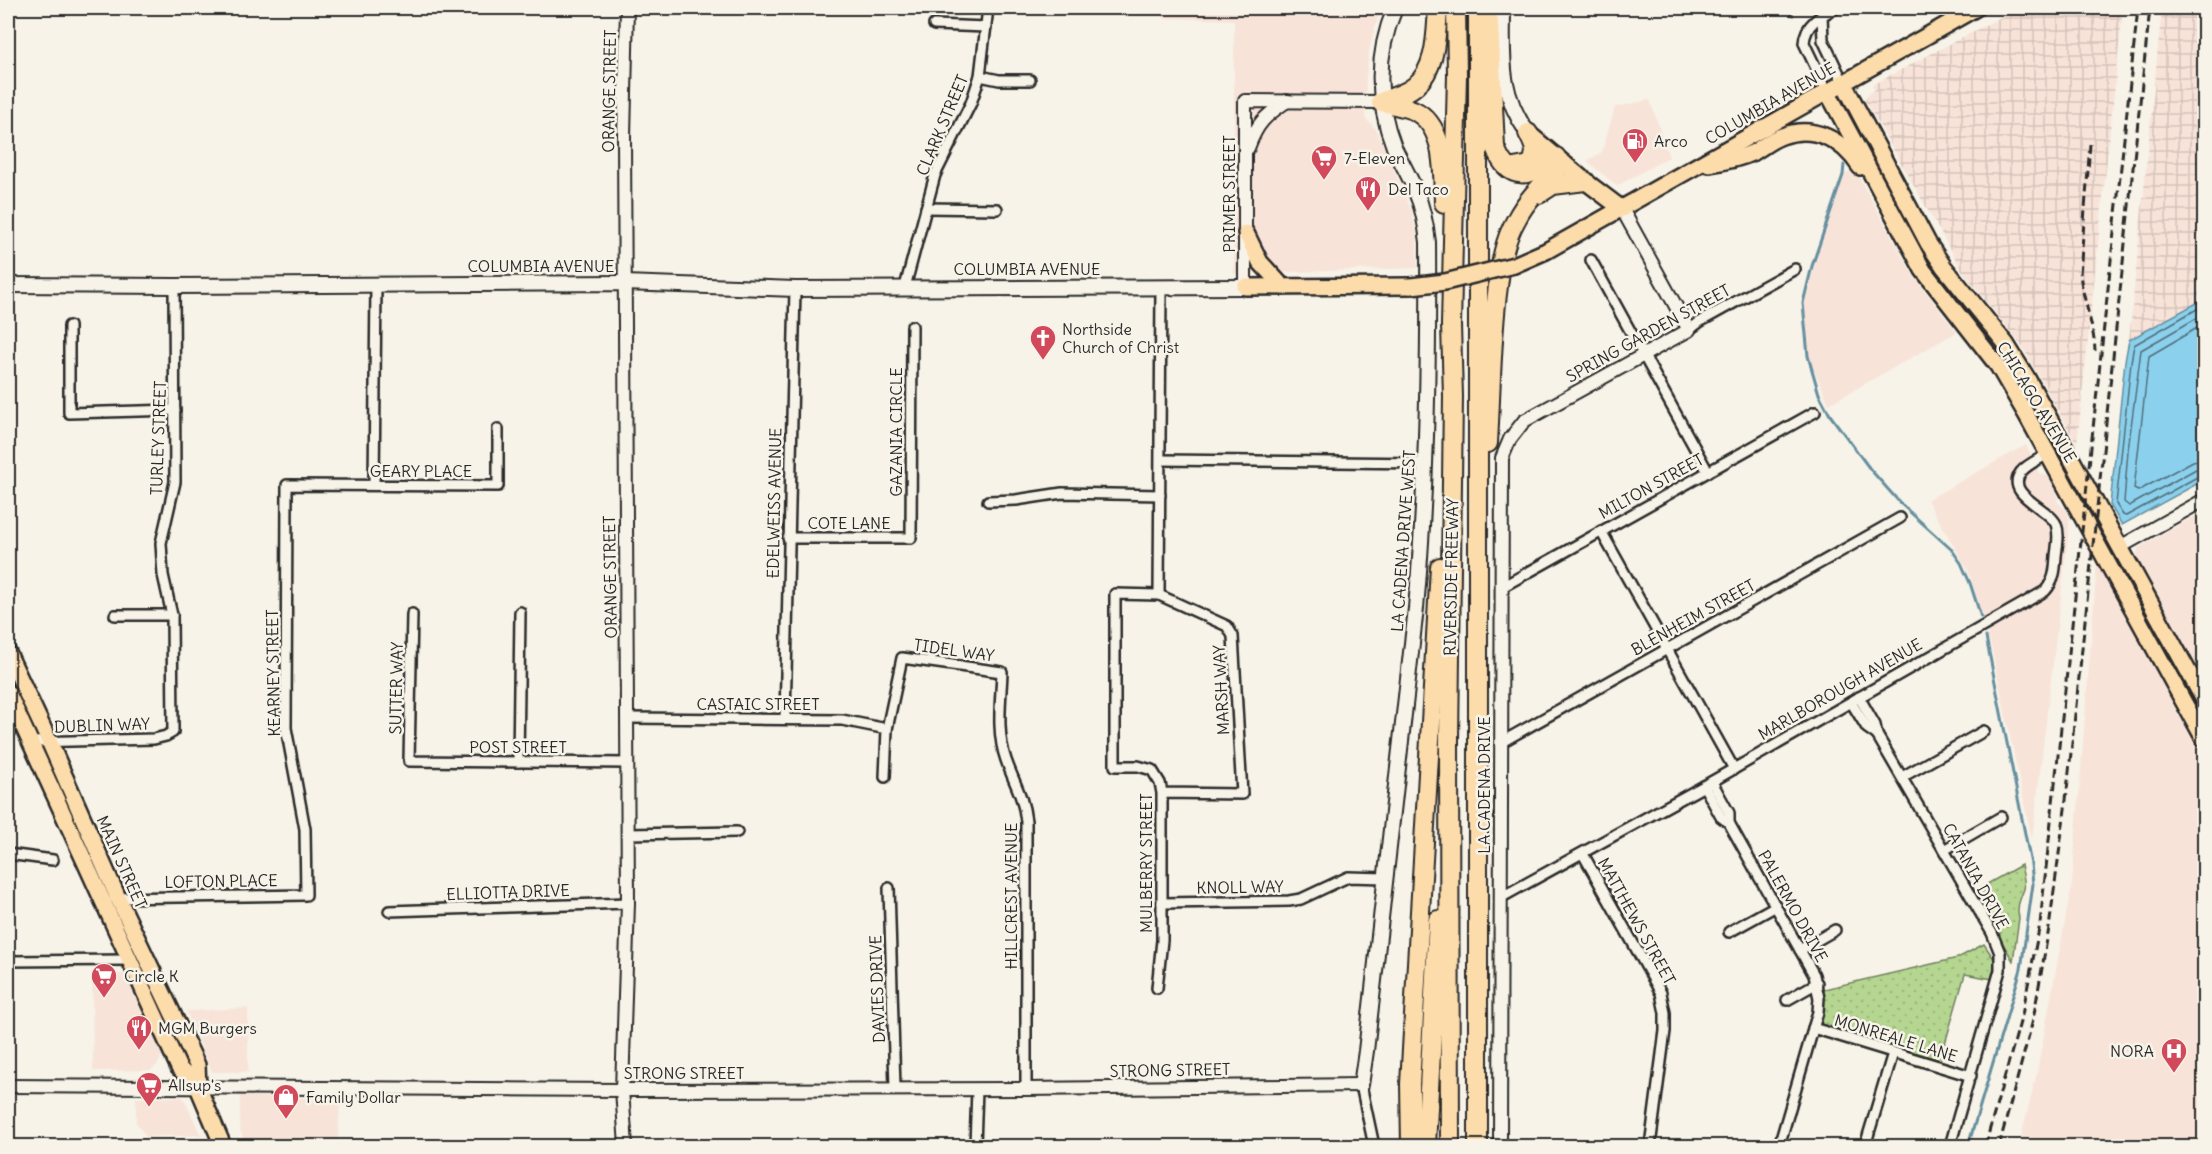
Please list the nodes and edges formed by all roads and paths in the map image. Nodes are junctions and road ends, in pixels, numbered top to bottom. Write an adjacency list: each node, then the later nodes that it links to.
1 (627, 8): 34 (street, ORANGE STREET)
2 (988, 8): 13 (street, CLARK STREET)
3 (1395, 8): 19 (main road, LA CADENA DRIVE WEST)
4 (1438, 8): 19 (highway)
5 (1456, 8): 43 (highway, RIVERSIDE FREEWAY)
6 (1478, 8): 64 (highway, RIVERSIDE FREEWAY)
7 (1487, 8): 23 (highway)
8 (1503, 8): 20 (main road)
9 (1836, 8): 11 (street)
10 (1976, 8): 16 (main road, COLUMBIA AVENUE)
11 (1822, 15): 16 (street); 17 (street)
12 (934, 25): 13 (street)
13 (986, 27): 14 (street, CLARK STREET)
14 (980, 76): 15 (street); 28 (street, CLARK STREET)
15 (1030, 80)
16 (1843, 82): 17 (main road, COLUMBIA AVENUE); 53 (main road, CHICAGO AVENUE)
17 (1827, 91): 24 (main road, COLUMBIA AVENUE); 27 (main road, CHICAGO AVENUE)
18 (1287, 101): 19 (street); 21 (street); 21 (street, PRIMER STREET)
19 (1381, 102): 43 (highway); 56 (main road, LA CADENA DRIVE WEST)
20 (1528, 133): 22 (main road); 23 (highway)
21 (1246, 154): 31 (street, PRIMER STREET)
22 (1559, 160): 23 (highway); 25 (main road); 26 (highway)
23 (1504, 164)
24 (1697, 165): 27 (main road); 30 (main road, COLUMBIA AVENUE)
25 (1584, 181): 26 (highway); 30 (main road)
26 (1527, 201): 64 (highway)
27 (1888, 206): 54 (main road, CHICAGO AVENUE)
28 (926, 208): 29 (street); 38 (street, CLARK STREET)
29 (997, 208)
30 (1622, 209): 40 (main road, COLUMBIA AVENUE, bridge); 46 (street)
31 (1246, 233): 40 (main road); 41 (street, PRIMER STREET)
32 (1591, 260): 47 (street)
33 (1796, 269): 46 (street, SPRING GARDEN STREET)
34 (624, 283): 36 (main road, COLUMBIA AVENUE); 42 (main road, COLUMBIA AVENUE); 83 (street, ORANGE STREET)
35 (8, 285): 37 (main road, COLUMBIA AVENUE)
36 (376, 285): 37 (main road, COLUMBIA AVENUE); 59 (street)
37 (174, 286): 49 (street, TURLEY STREET)
38 (905, 287): 39 (main road, COLUMBIA AVENUE); 42 (main road, COLUMBIA AVENUE)
39 (1161, 287): 41 (main road, COLUMBIA AVENUE); 55 (street)
40 (1283, 287): 41 (main road, COLUMBIA AVENUE)
41 (1245, 288)
42 (795, 289): 66 (street, EDELWEISS AVENUE)
43 (1451, 325): 48 (highway, RIVERSIDE FREEWAY)
44 (69, 326): 49 (street)
45 (912, 326): 67 (street, GAZANIA CIRCLE)
46 (1689, 330): 47 (street, SPRING GARDEN STREET)
47 (1642, 355): 51 (street, SPRING GARDEN STREET); 57 (street)
48 (1453, 396): 91 (highway, RIVERSIDE FREEWAY); 140 (highway)
49 (175, 410): 75 (street, TURLEY STREET)
50 (1815, 412): 57 (street, MILTON STREET)
51 (1518, 427): 69 (street, LA CADENA DRIVE)
52 (498, 429): 59 (street, GEARY PLACE)
53 (2064, 444): 54 (main road); 68 (main road, CHICAGO AVENUE)
54 (2048, 454): 76 (main road, CHICAGO AVENUE); 81 (street, MARLBOROUGH AVENUE)
55 (1161, 460): 56 (street); 60 (street)
56 (1426, 463): 108 (main road, LA CADENA DRIVE WEST)
57 (1708, 472): 65 (street, MILTON STREET)
58 (287, 485): 59 (street, GEARY PLACE); 110 (street, KEARNEY STREET)
59 (374, 485)
60 (1160, 495): 62 (street); 71 (street)
61 (2205, 500): 68 (street)
62 (988, 501)
63 (1900, 518): 77 (street, BLENHEIM STREET)
64 (1477, 519): 143 (highway, RIVERSIDE FREEWAY)
65 (1601, 531): 69 (street, MILTON STREET); 77 (street)
66 (788, 538): 67 (street, COTE LANE); 84 (street, EDELWEISS AVENUE)
67 (911, 538)
68 (2120, 547): 76 (main road); 82 (main road, CHICAGO AVENUE)
69 (1502, 586): 92 (street, LA CADENA DRIVE)
70 (1115, 594): 71 (street, MARSH WAY); 100 (street, MULBERRY STREET)
71 (1159, 595): 100 (street, MARSH WAY)
72 (520, 612): 94 (street)
73 (412, 614): 93 (street, SUTTER WAY)
74 (115, 615): 75 (street)
75 (172, 615): 87 (street, TURLEY STREET)
76 (2141, 623): 88 (main road, CHICAGO AVENUE)
77 (1667, 649): 92 (street, BLENHEIM STREET); 96 (street)
78 (8, 653): 89 (main road, MAIN STREET)
79 (1002, 672): 85 (street, TIDEL WAY); 134 (street, HILLCREST AVENUE)
80 (8, 693): 90 (main road, MAIN STREET)
81 (1855, 700): 96 (street, MARLBOROUGH AVENUE); 98 (street, CATANIA DRIVE)
82 (2205, 700)
83 (628, 718): 84 (street, CASTAIC STREET); 95 (street, ORANGE STREET)
84 (785, 718): 85 (street, CASTAIC STREET)
85 (887, 729): 97 (street)
86 (1984, 731): 98 (street)
87 (173, 732): 89 (street, DUBLIN WAY)
88 (2205, 739)
89 (49, 741): 90 (street, DUBLIN WAY); 112 (main road, MAIN STREET)
90 (30, 742): 111 (main road, MAIN STREET)
91 (1449, 742): 141 (highway); 142 (highway, RIVERSIDE FREEWAY)
92 (1500, 743): 113 (street, LA CADENA DRIVE)
93 (409, 762): 94 (street, POST STREET)
94 (518, 762): 95 (street, POST STREET)
95 (628, 763): 103 (street, ORANGE STREET)
96 (1734, 769): 99 (street, MARLBOROUGH AVENUE)
97 (885, 777)
98 (1902, 777): 104 (street, CATANIA DRIVE)
99 (1708, 784): 106 (street, MARLBOROUGH AVENUE); 116 (street, PALERMO DRIVE)
100 (1162, 793): 115 (street, MULBERRY STREET)
101 (2001, 817): 104 (street)
102 (737, 832): 103 (street)
103 (628, 834): 114 (street, ORANGE STREET)
104 (1944, 850): 128 (street, CATANIA DRIVE)
105 (8, 854): 107 (street)
106 (1583, 854): 113 (street, MARLBOROUGH AVENUE); 145 (street, MATTHEWS STREET)
107 (53, 860)
108 (1386, 878): 115 (street, KNOLL WAY); 129 (main road, LA CADENA DRIVE WEST)
109 (889, 888): 132 (street, DAVIES DRIVE)
110 (306, 895): 112 (street, LOFTON PLACE)
111 (100, 898): 112 (street, LOFTON PLACE); 121 (main road, MAIN STREET)
112 (118, 898): 121 (main road, MAIN STREET)
113 (1500, 898): 144 (street, LA CADENA DRIVE)
114 (628, 903): 117 (street, ELLIOTTA DRIVE); 135 (street, ORANGE STREET)
115 (1162, 903): 124 (street, MULBERRY STREET)
116 (1776, 906): 119 (street); 120 (street, PALERMO DRIVE)
117 (389, 912)
118 (1835, 930): 120 (street)
119 (1729, 932)
120 (1800, 950): 123 (street, PALERMO DRIVE)
121 (138, 960): 122 (street); 131 (main road, MAIN STREET)
122 (8, 961)
123 (1817, 983): 125 (street); 126 (street, PALERMO DRIVE)
124 (1157, 988)
125 (1787, 1000)
126 (1813, 1028): 127 (street, MONREALE LANE); 146 (street, PALERMO DRIVE)
127 (1893, 1053): 128 (street, MONREALE LANE); 147 (street)
128 (1971, 1076): 148 (street, CATANIA DRIVE)
129 (1361, 1085): 134 (street, STRONG STREET); 139 (street)
130 (8, 1086): 131 (street, STRONG STREET)
131 (198, 1087): 135 (street, STRONG STREET); 136 (main road, MAIN STREET)
132 (895, 1088): 133 (street, STRONG STREET); 135 (street, STRONG STREET)
133 (977, 1089): 134 (street, STRONG STREET); 138 (street)
134 (1026, 1089)
135 (622, 1090): 137 (street, ORANGE STREET)
136 (223, 1146)
137 (626, 1146)
138 (975, 1146)
139 (1374, 1146)
140 (1411, 1146)
141 (1426, 1146)
142 (1450, 1146)
143 (1478, 1146)
144 (1500, 1146)
145 (1650, 1146)
146 (1779, 1146)
147 (1865, 1146)
148 (1950, 1146)

